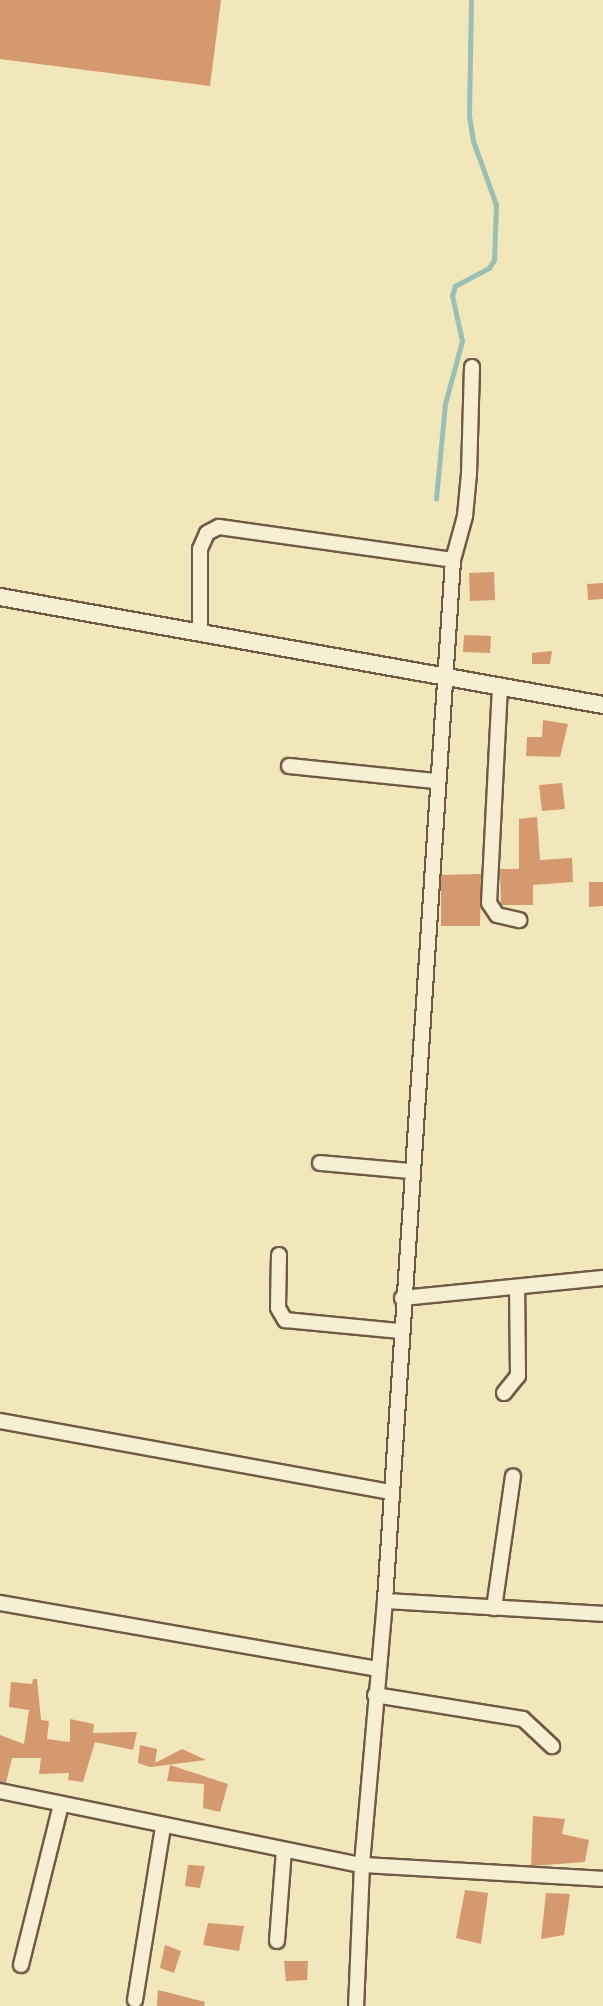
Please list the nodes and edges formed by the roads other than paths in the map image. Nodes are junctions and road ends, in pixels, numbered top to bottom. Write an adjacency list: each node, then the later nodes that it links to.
1 (472, 367): 2 (street)
2 (453, 560): 4 (street); 5 (street)
3 (0, 597): 4 (street)
4 (200, 632): 5 (street)
5 (442, 675): 6 (street); 9 (street)
6 (500, 686): 7 (street); 10 (street)
7 (603, 705)
8 (289, 766): 9 (street)
9 (435, 781): 12 (street)
10 (519, 921)
11 (320, 1162): 12 (street)
12 (409, 1171): 16 (street)
13 (279, 1255): 17 (street)
14 (603, 1278): 15 (street)
15 (517, 1287): 16 (street); 18 (street)
16 (402, 1298): 17 (street)
17 (400, 1331): 21 (street)
18 (504, 1393)
19 (0, 1421): 21 (street)
20 (513, 1476): 24 (street)
21 (390, 1492): 22 (street)
22 (385, 1601): 24 (street); 26 (street)
23 (0, 1603): 26 (street)
24 (494, 1608): 25 (street)
25 (603, 1614)
26 (377, 1669): 27 (street)
27 (375, 1695): 28 (street); 33 (street)
28 (552, 1746)
29 (0, 1791): 30 (street)
30 (61, 1804): 31 (street); 36 (street)
31 (163, 1827): 32 (street); 37 (street)
32 (284, 1850): 33 (street); 35 (street)
33 (362, 1865): 34 (street); 38 (street)
34 (603, 1879)
35 (277, 1941)
36 (21, 1965)
37 (135, 2000)
38 (356, 2006)

